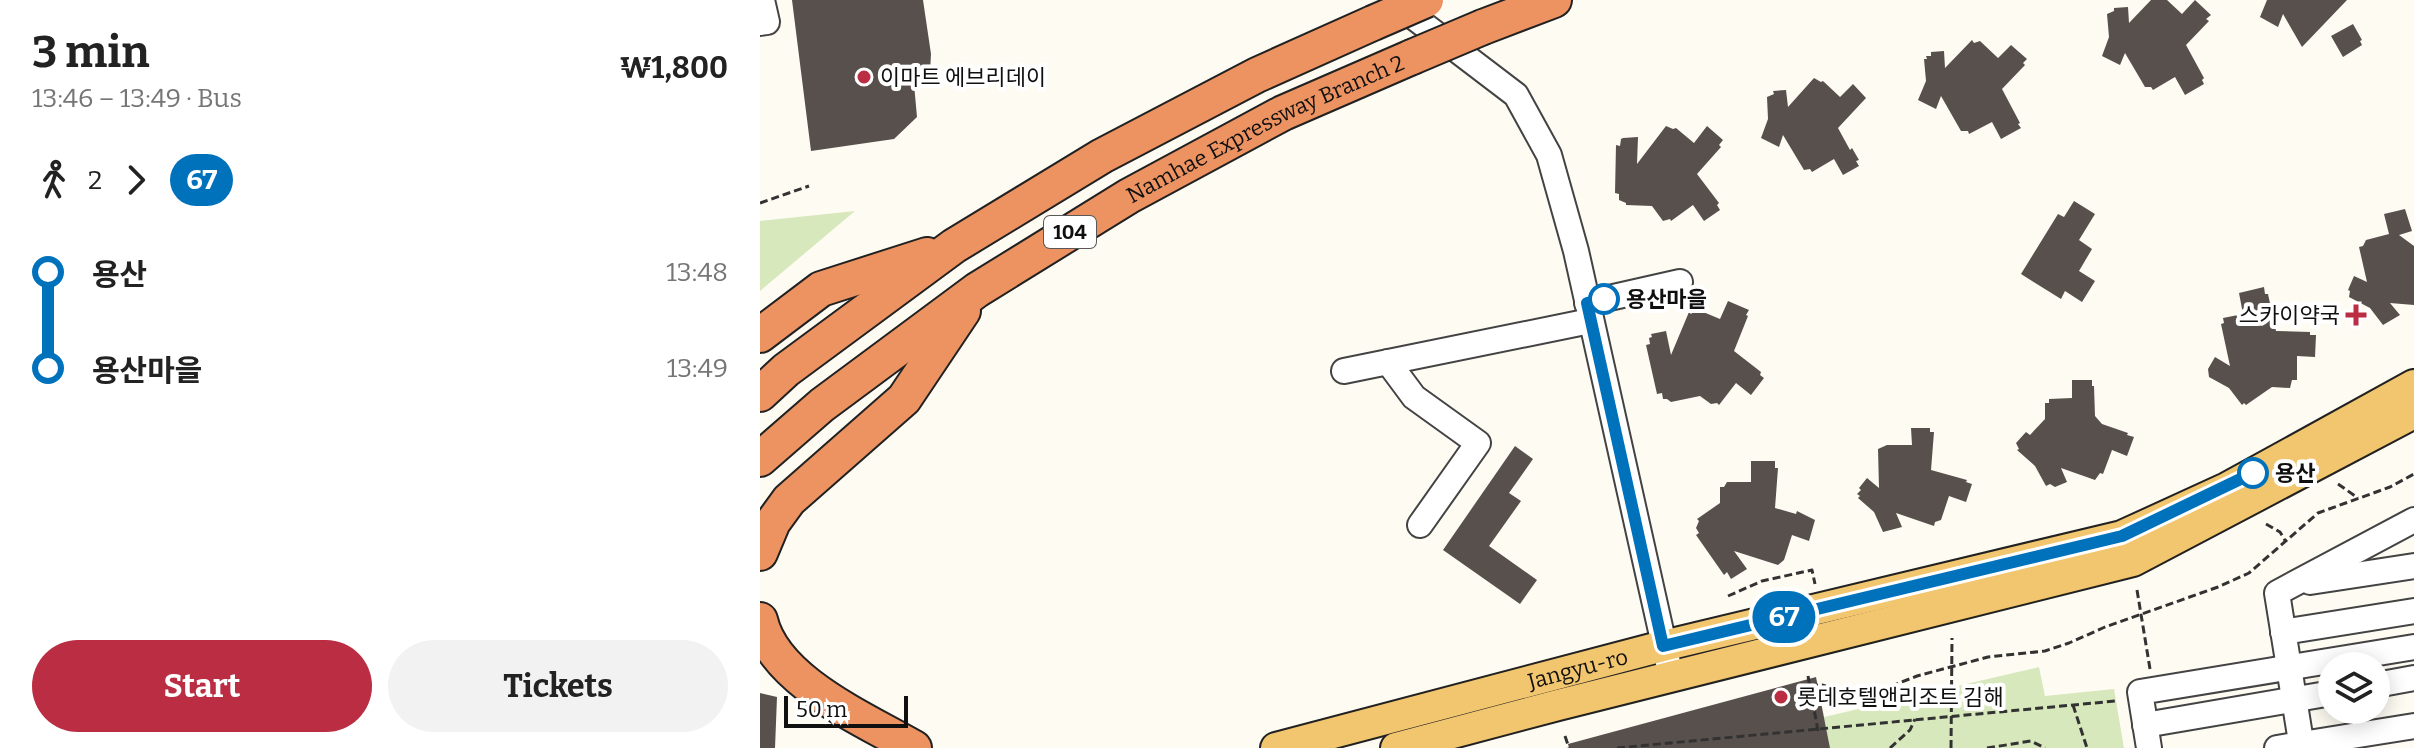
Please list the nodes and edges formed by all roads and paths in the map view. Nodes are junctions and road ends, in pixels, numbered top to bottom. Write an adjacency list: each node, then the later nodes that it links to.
1 (762, 0): 5 (street)
2 (1426, 0): 4 (highway, 104, bridge)
3 (1554, 0): 10 (highway, Namhae Expressway Branch 2 / 104, bridge)
4 (1383, 12): 8 (highway, 104); 11 (street)
5 (760, 23)
6 (809, 186): 7 (path)
7 (760, 203)
8 (954, 246): 12 (highway); 16 (highway, 104)
9 (1680, 282): 11 (street)
10 (977, 290): 18 (highway, Namhae Expressway Branch 2 / 104); 26 (highway)
11 (1588, 312): 13 (street); 37 (street)
12 (760, 335)
13 (1388, 362): 14 (street); 24 (street)
14 (1344, 371)
15 (2414, 385): 37 (main road, Jangyu-ro)
16 (760, 394)
17 (2414, 413): 41 (main road, Jangyu-ro)
18 (760, 459)
19 (2414, 474): 21 (path)
20 (2338, 484): 21 (path)
21 (2358, 498): 25 (path)
22 (2414, 520): 29 (street)
23 (2266, 524): 25 (path)
24 (1420, 525)
25 (2286, 542): 33 (path)
26 (760, 553)
27 (2414, 566): 29 (street)
28 (1815, 584): 31 (path)
29 (2291, 585): 35 (street)
30 (2137, 590): 33 (path)
31 (1728, 596)
32 (2414, 611): 35 (street)
33 (2141, 614): 39 (path); 44 (path)
34 (760, 620): 58 (highway)
35 (2283, 632): 40 (street)
36 (1952, 638): 39 (path)
37 (1663, 646): 41 (street); 59 (main road, Jangyu-ro)
38 (2414, 647): 40 (street)
39 (1951, 667): 46 (path); 51 (path)
40 (2289, 667): 48 (street); 56 (street)
41 (1671, 676): 60 (main road, Jangyu-ro)
42 (1808, 676): 46 (path)
43 (2414, 678): 45 (street)
44 (2152, 680)
45 (2390, 682)
46 (1810, 686): 54 (path)
47 (2318, 695): 48 (street)
48 (2294, 699): 56 (street); 57 (street)
49 (2116, 701): 50 (path)
50 (2073, 705): 51 (path); 67 (path)
51 (1951, 716): 52 (path); 64 (path)
52 (1915, 719): 54 (path); 63 (path)
53 (2414, 726): 57 (street)
54 (1818, 731): 62 (path)
55 (1565, 736): 61 (path)
56 (2147, 736)
57 (2293, 747)
58 (914, 748)
59 (1276, 748)
60 (1396, 748)
61 (1569, 748)
62 (1617, 748)
63 (1890, 748)
64 (1951, 748)
65 (1987, 748): 66 (path)
66 (2045, 748)
67 (2087, 748)

